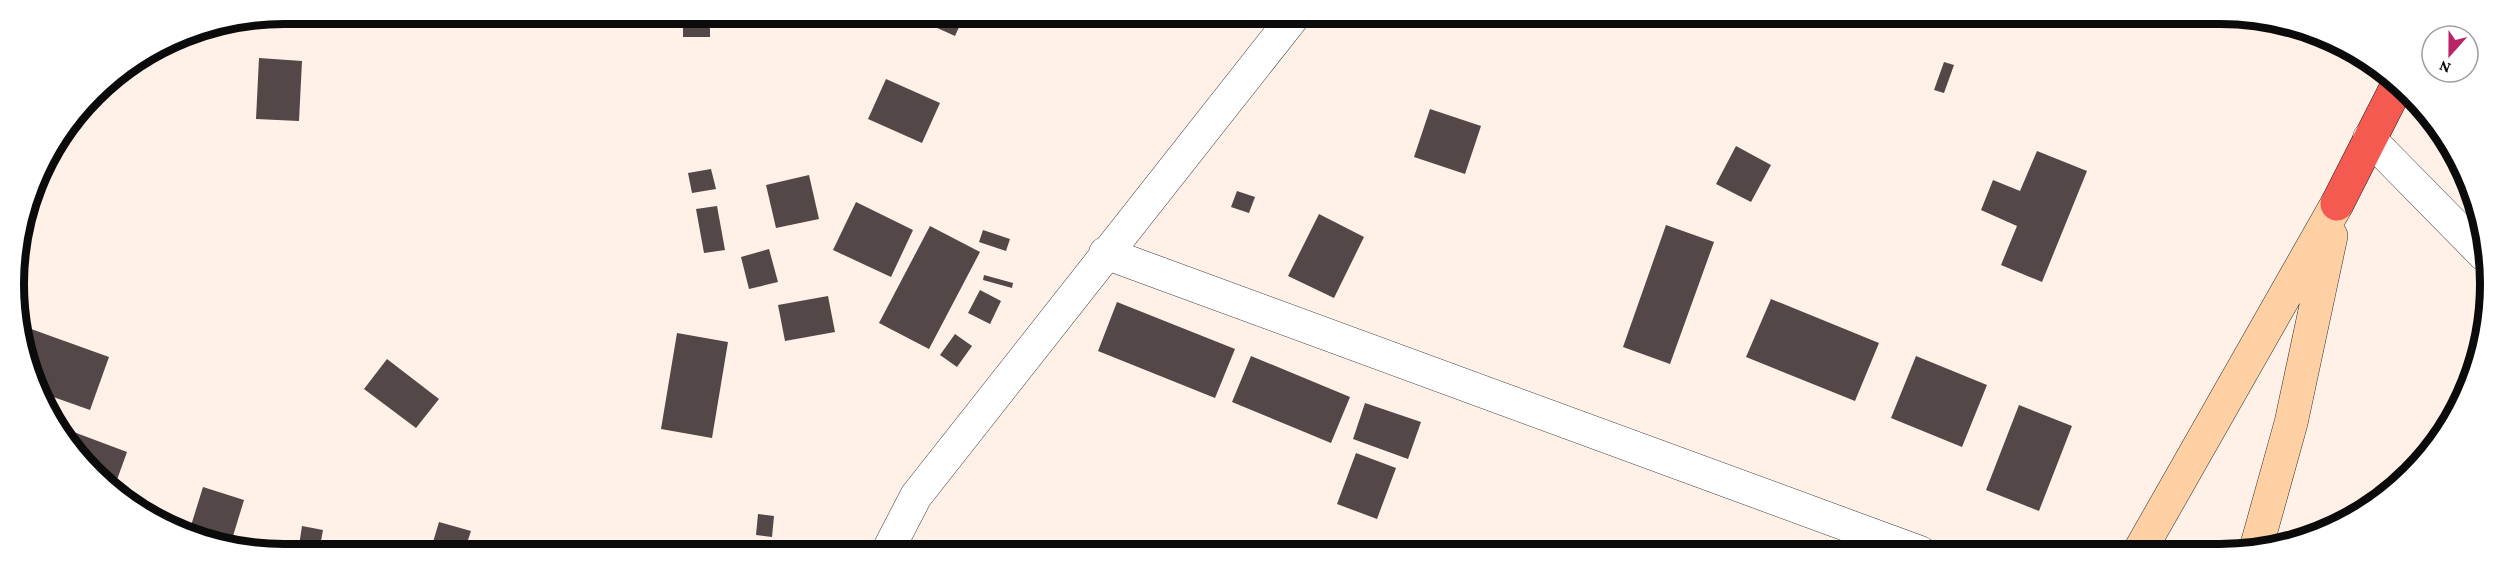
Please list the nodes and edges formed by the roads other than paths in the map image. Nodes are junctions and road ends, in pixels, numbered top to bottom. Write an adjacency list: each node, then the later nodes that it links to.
1 (1288, 24): 6 (street)
2 (2394, 92): 3 (highway)
3 (2369, 138): 4 (highway); 5 (street)
4 (2337, 204): 7 (street); 10 (street)
5 (2478, 249)
6 (1105, 254): 8 (street); 9 (street)
7 (2258, 541)
8 (891, 544)
9 (1898, 544)
10 (2144, 544)

